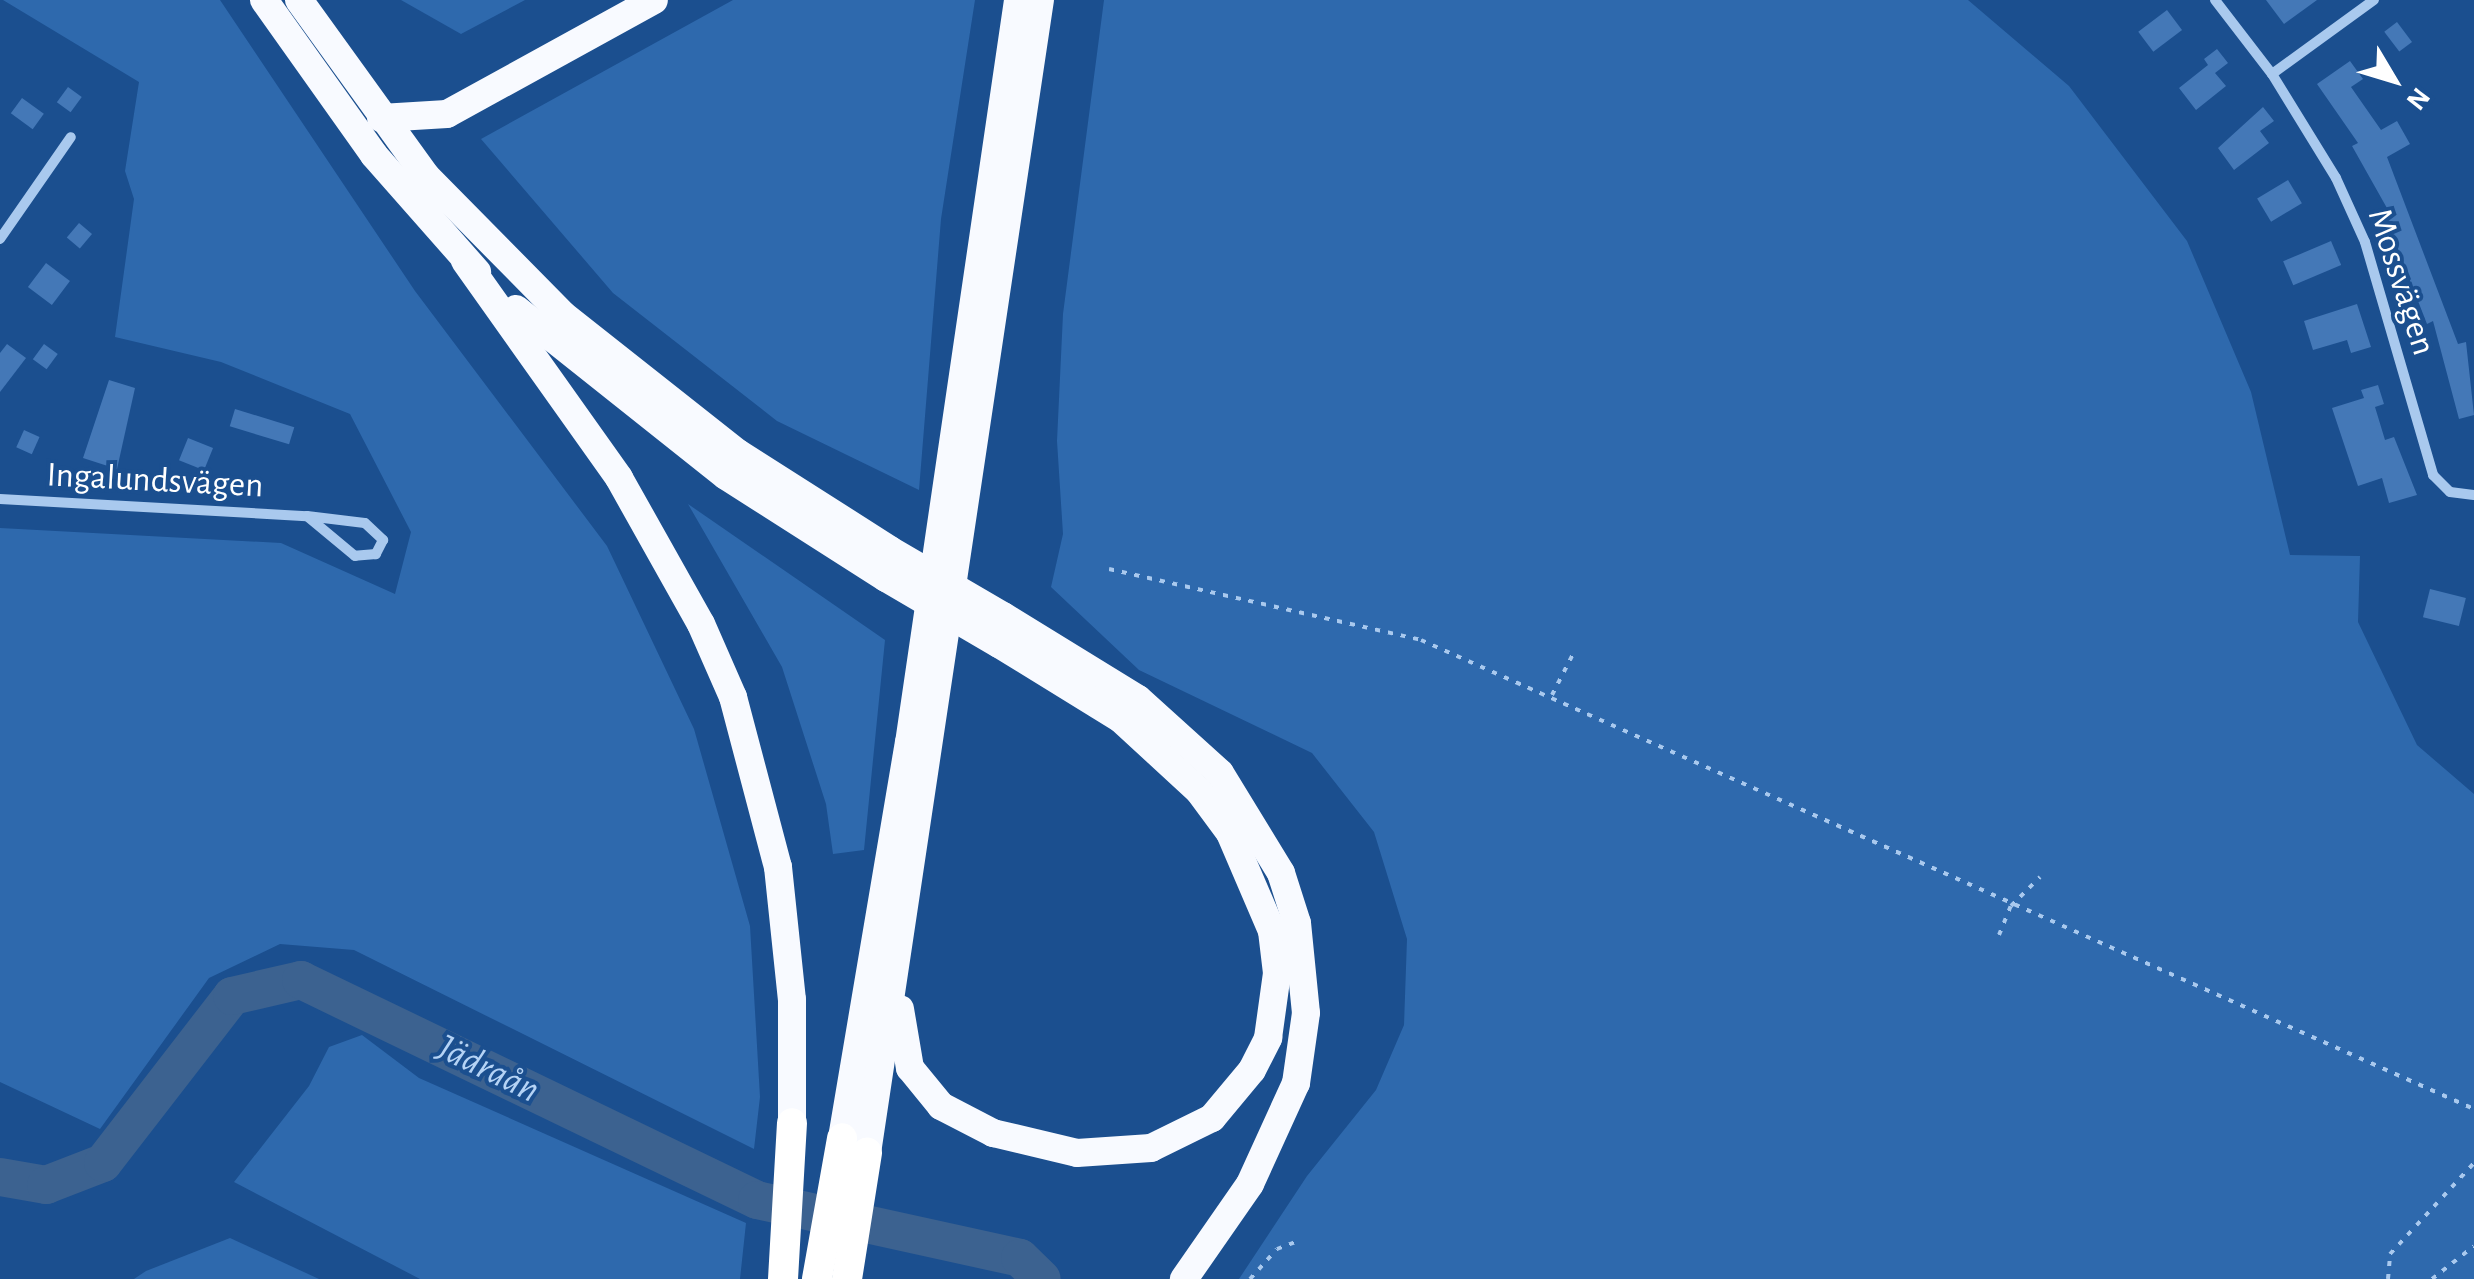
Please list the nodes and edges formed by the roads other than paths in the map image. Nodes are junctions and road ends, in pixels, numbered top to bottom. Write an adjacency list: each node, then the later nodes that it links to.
1 (264, 0): 12 (highway)
2 (299, 0): 9 (highway)
3 (654, 0): 9 (highway)
4 (1018, 0): 19 (highway)
5 (1040, 0): 17 (highway)
6 (2215, 0): 8 (street, Mossvägen)
7 (2374, 0): 8 (street)
8 (2272, 74): 13 (street, Mossvägen)
9 (381, 118): 16 (highway)
10 (71, 136): 11 (street)
11 (0, 239)
12 (465, 261): 16 (highway); 18 (highway)
13 (2474, 494)
14 (0, 499): 15 (street, Ingalundsvägen)
15 (306, 516): 15 (street, Ingalundsvägen)
16 (888, 564): 17 (highway, bridge); 21 (highway, bridge)
17 (898, 974): 19 (highway)
18 (792, 1122): 20 (highway)
19 (855, 1146): 22 (highway); 23 (highway)
20 (784, 1271)
21 (1189, 1272)
22 (817, 1279)
23 (847, 1279)

